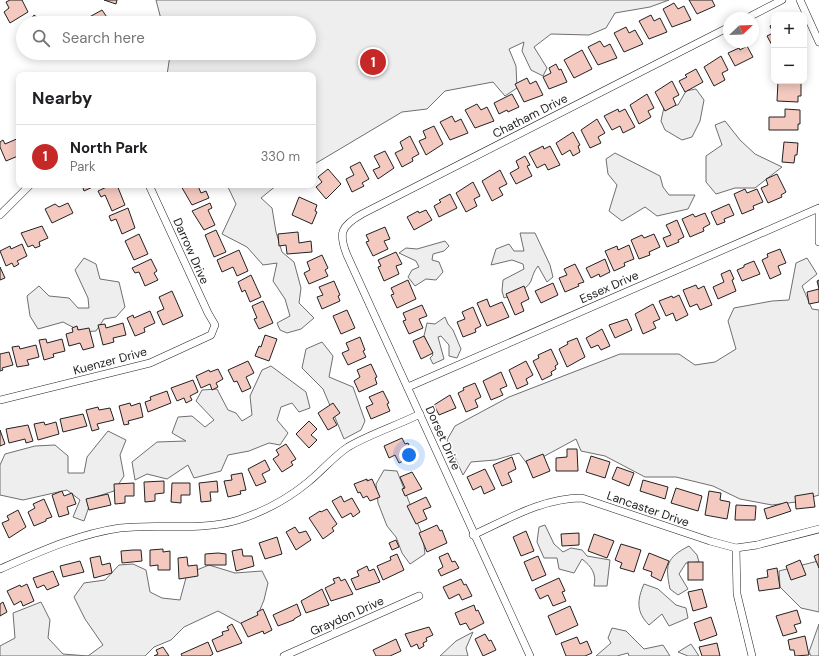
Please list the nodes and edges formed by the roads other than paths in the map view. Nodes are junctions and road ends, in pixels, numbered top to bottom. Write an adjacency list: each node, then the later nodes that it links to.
1 (782, 0): 3 (street)
2 (800, 0): 5 (street)
3 (759, 12)
4 (723, 30): 11 (street, Chatham Drive)
5 (819, 42)
6 (27, 188): 10 (street)
7 (151, 188): 13 (street, Darrow Drive)
8 (819, 208): 14 (street, Essex Drive)
9 (819, 214): 12 (street)
10 (0, 215)
11 (344, 228): 14 (street, Dorset Drive)
12 (819, 242)
13 (215, 325): 15 (street, Kuenzer Drive)
14 (408, 388): 16 (street, Dorset Drive)
15 (0, 400)
16 (420, 414): 18 (street, Dorset Drive); 20 (street)
17 (819, 529): 19 (street, Lancaster Drive)
18 (473, 535): 19 (street, Lancaster Drive); 23 (street, Dorset Drive)
19 (736, 548): 24 (street)
20 (0, 569)
21 (419, 596): 22 (street, Graydon Drive)
22 (284, 656)
23 (530, 656)
24 (752, 656)

